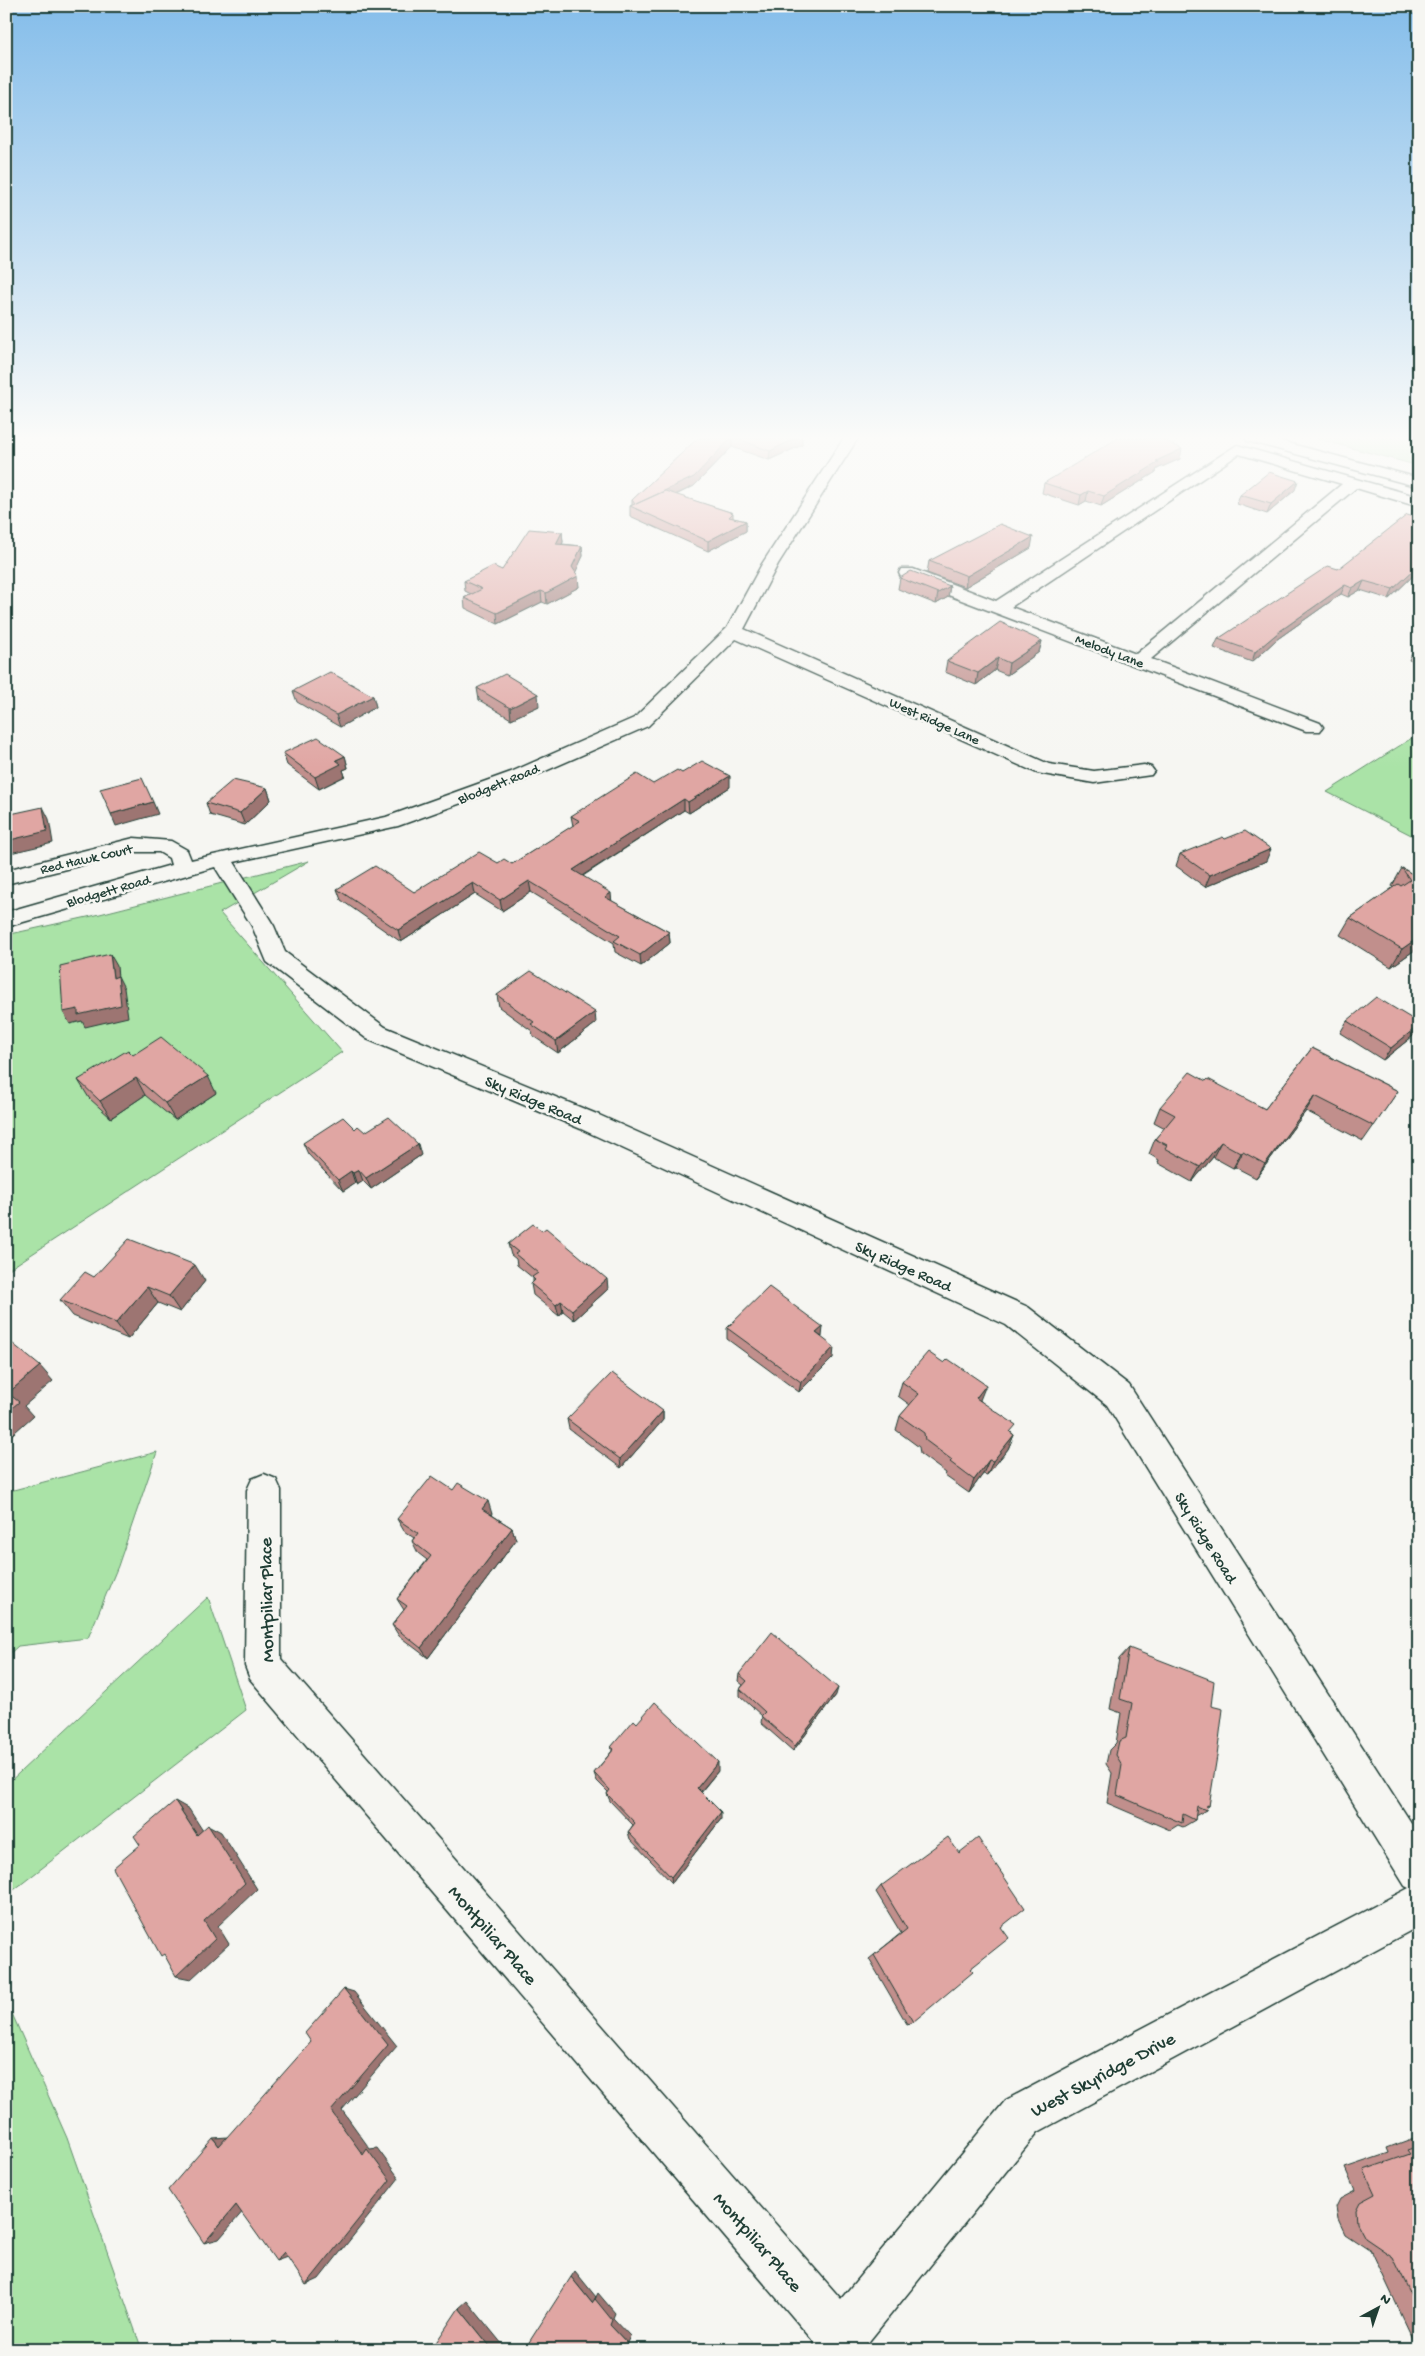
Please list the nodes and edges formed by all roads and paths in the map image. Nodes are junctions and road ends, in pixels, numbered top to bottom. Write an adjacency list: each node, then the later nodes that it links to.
1 (780, 548): 6 (street, Blodgett Road)
2 (1089, 548): 5 (street)
3 (1274, 548): 7 (street)
4 (908, 573): 5 (street, Melody Lane)
5 (1000, 607): 7 (street, Melody Lane)
6 (734, 631): 9 (street, West Ridge Lane); 10 (street, Blodgett Road)
7 (1138, 661): 8 (street, Melody Lane)
8 (1314, 727)
9 (1144, 771)
10 (221, 858): 11 (street, Blodgett Road); 15 (street, Sky Ridge Road)
11 (183, 869): 12 (street, Red Hawk Court); 13 (street, Blodgett Road)
12 (6, 876)
13 (6, 920)
14 (264, 1490): 17 (street, Montpiliar Place)
15 (1419, 1872)
16 (1419, 1904): 17 (street, West Skyridge Drive)
17 (839, 2343)

